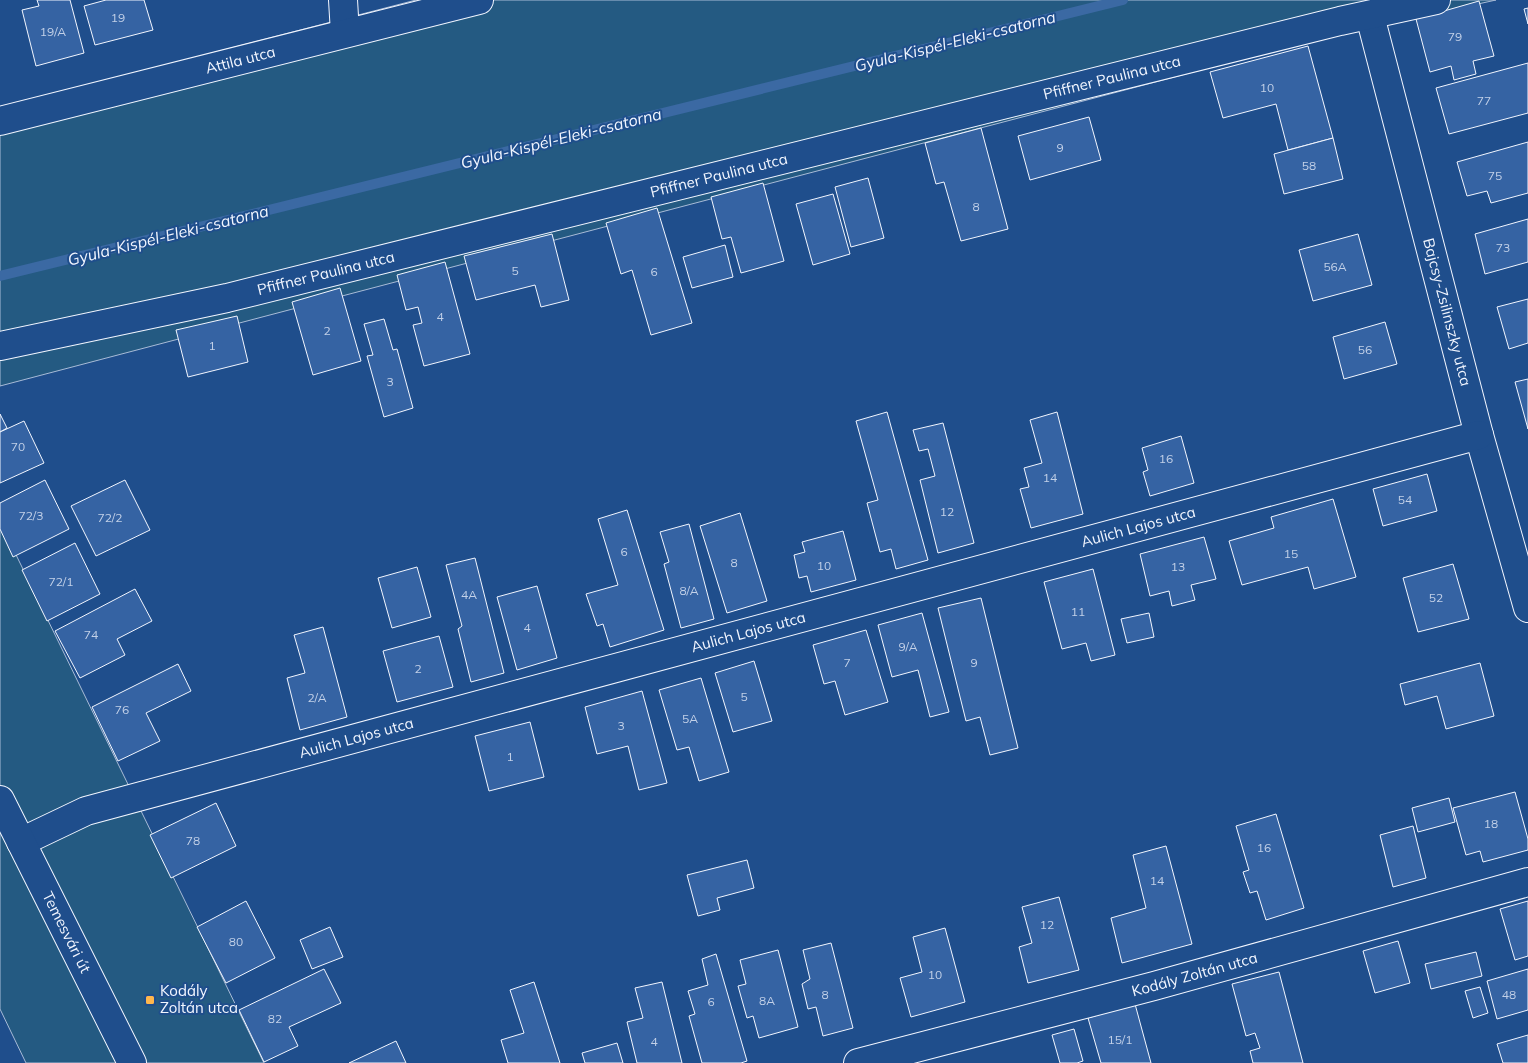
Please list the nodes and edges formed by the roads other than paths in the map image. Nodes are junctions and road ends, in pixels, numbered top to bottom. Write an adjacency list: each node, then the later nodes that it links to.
1 (343, 0): 5 (street)
2 (479, 0): 5 (street, Attila utca)
3 (1436, 0): 4 (street, Pfiffner Paulina utca)
4 (1370, 16): 7 (street, Pfiffner Paulina utca); 8 (street, Bajcsy-Zsilinszky utca)
5 (345, 33): 6 (street, Attila utca)
6 (0, 120)
7 (0, 346)
8 (1479, 435): 9 (street, Bajcsy-Zsilinszky utca); 11 (street, Aulich Lajos utca)
9 (1528, 608)
10 (0, 800): 11 (street, Temesvári út)
11 (21, 842): 13 (street, Temesvári út)
12 (1528, 882): 14 (street, Kodály Zoltán utca)
13 (132, 1063)
14 (858, 1063)

